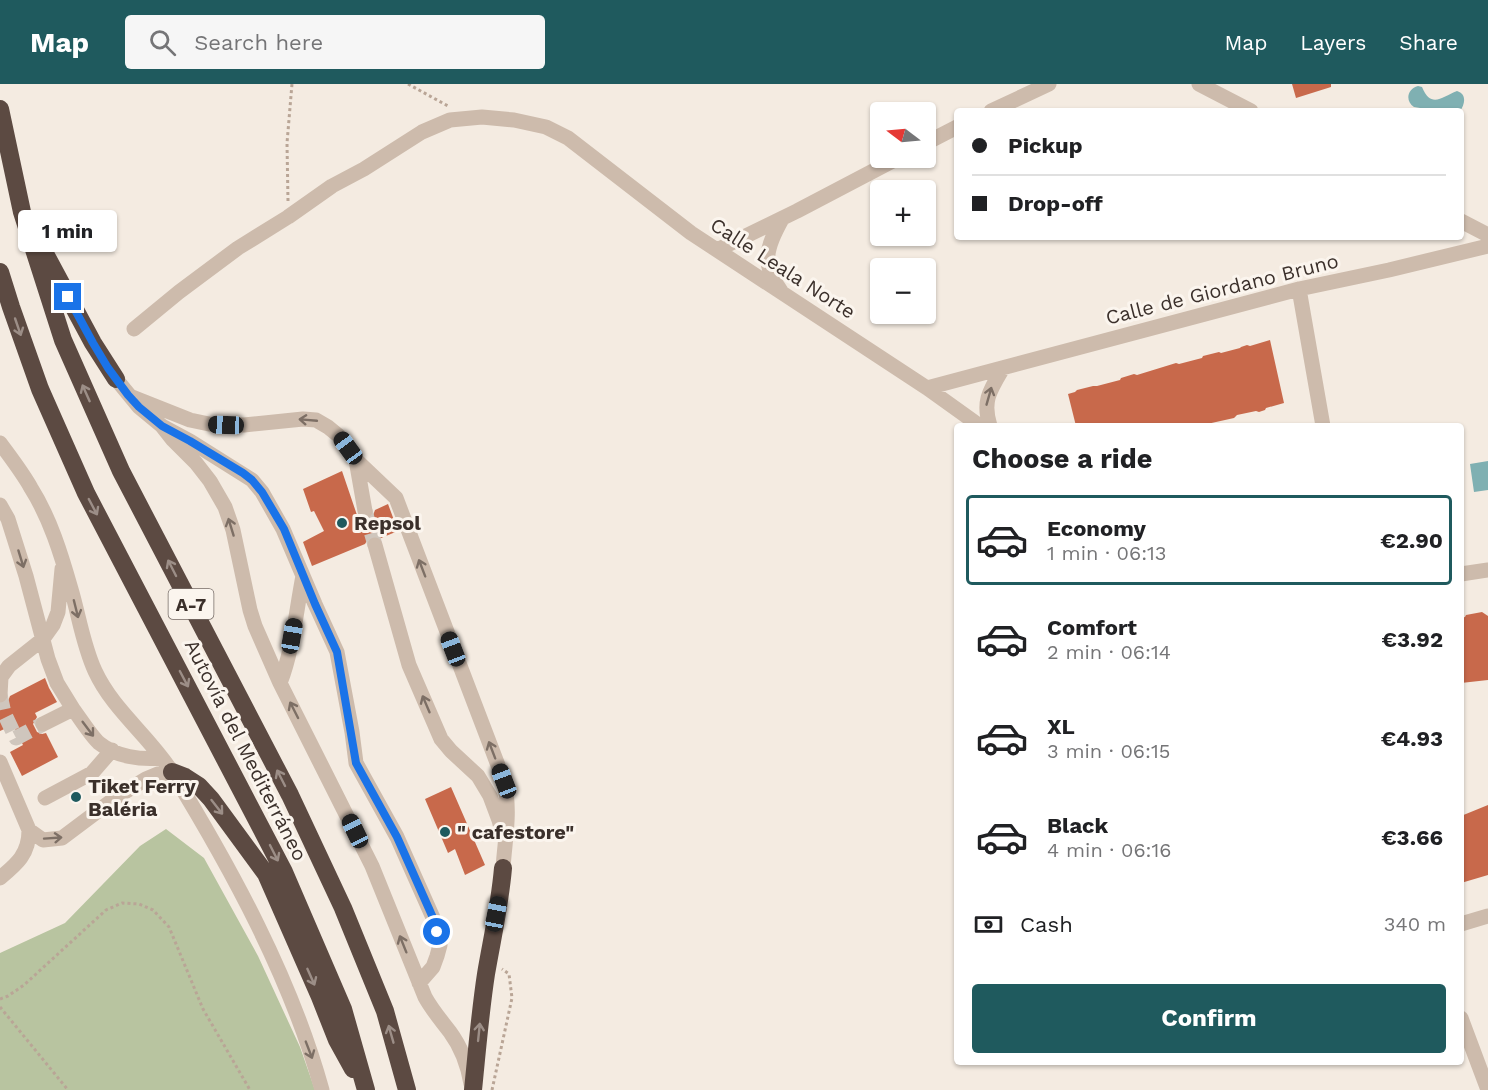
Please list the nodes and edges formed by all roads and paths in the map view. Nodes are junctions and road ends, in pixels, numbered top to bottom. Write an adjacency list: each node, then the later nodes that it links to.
1 (292, 84): 13 (path)
2 (408, 84): 8 (path)
3 (1049, 84): 5 (street)
4 (1199, 84): 6 (street)
5 (997, 108)
6 (1245, 108)
7 (0, 109): 12 (highway, Autovía del Mediterráneo / A-7)
8 (467, 118): 13 (street, Calle Leala Norte); 18 (street, Calle Leala Norte)
9 (954, 129): 10 (street)
10 (936, 138)
11 (879, 168): 14 (street)
12 (22, 212): 24 (highway); 64 (highway, Autovía del Mediterráneo / A-7, one-way to 12)
13 (288, 217): 22 (street, Calle Leala Norte)
14 (782, 219): 18 (street); 21 (street)
15 (1464, 223): 16 (street)
16 (1488, 235)
17 (1488, 246): 20 (street, Calle de Giordano Bruno)
18 (717, 250): 21 (street, Calle Leala Norte)
19 (0, 272): 63 (highway, Autovía del Mediterráneo / A-7, one-way to 63)
20 (1299, 289): 23 (street, Calle de Giordano Bruno); 29 (street)
21 (783, 293): 25 (street, Calle Leala Norte)
22 (134, 329)
23 (1002, 368): 25 (street, Calle de Giordano Bruno); 28 (street, one-way to 23)
24 (116, 379): 26 (street)
25 (927, 388): 27 (street, Calle Leala Norte)
26 (128, 395): 30 (street); 32 (street, one-way to 26)
27 (976, 423)
28 (989, 423)
29 (1322, 423)
30 (162, 426): 39 (street); 41 (street, one-way to 30)
31 (0, 443): 36 (street)
32 (356, 460): 34 (street); 50 (street, one-way to 32)
33 (0, 505): 40 (street, one-way to 40)
34 (365, 511)
35 (375, 545): 50 (street, one-way to 35)
36 (62, 560): 40 (street); 47 (street, one-way to 47)
37 (1488, 570): 38 (street)
38 (1464, 574)
39 (303, 576): 41 (street); 56 (street)
40 (43, 639): 42 (street); 43 (street)
41 (280, 683): 56 (street, one-way to 41)
42 (0, 694)
43 (73, 709): 44 (street); 45 (street, one-way to 45)
44 (43, 724)
45 (112, 750): 47 (street); 48 (street)
46 (0, 762): 49 (street)
47 (167, 765): 49 (street, one-way to 47); 62 (street, one-way to 62); 63 (highway, one-way to 63)
48 (45, 798)
49 (29, 830): 52 (street)
50 (505, 843): 51 (street)
51 (503, 868): 55 (highway)
52 (0, 878)
53 (1488, 916): 54 (street)
54 (1464, 923)
55 (489, 959): 65 (highway, one-way to 55); 66 (path)
56 (419, 983): 65 (street)
57 (0, 999): 61 (path)
58 (0, 1007): 60 (path)
59 (1464, 1026): 67 (street)
60 (68, 1090)
61 (250, 1090)
62 (322, 1090)
63 (366, 1090)
64 (407, 1090)
65 (472, 1090)
66 (492, 1090)
67 (1488, 1090)

